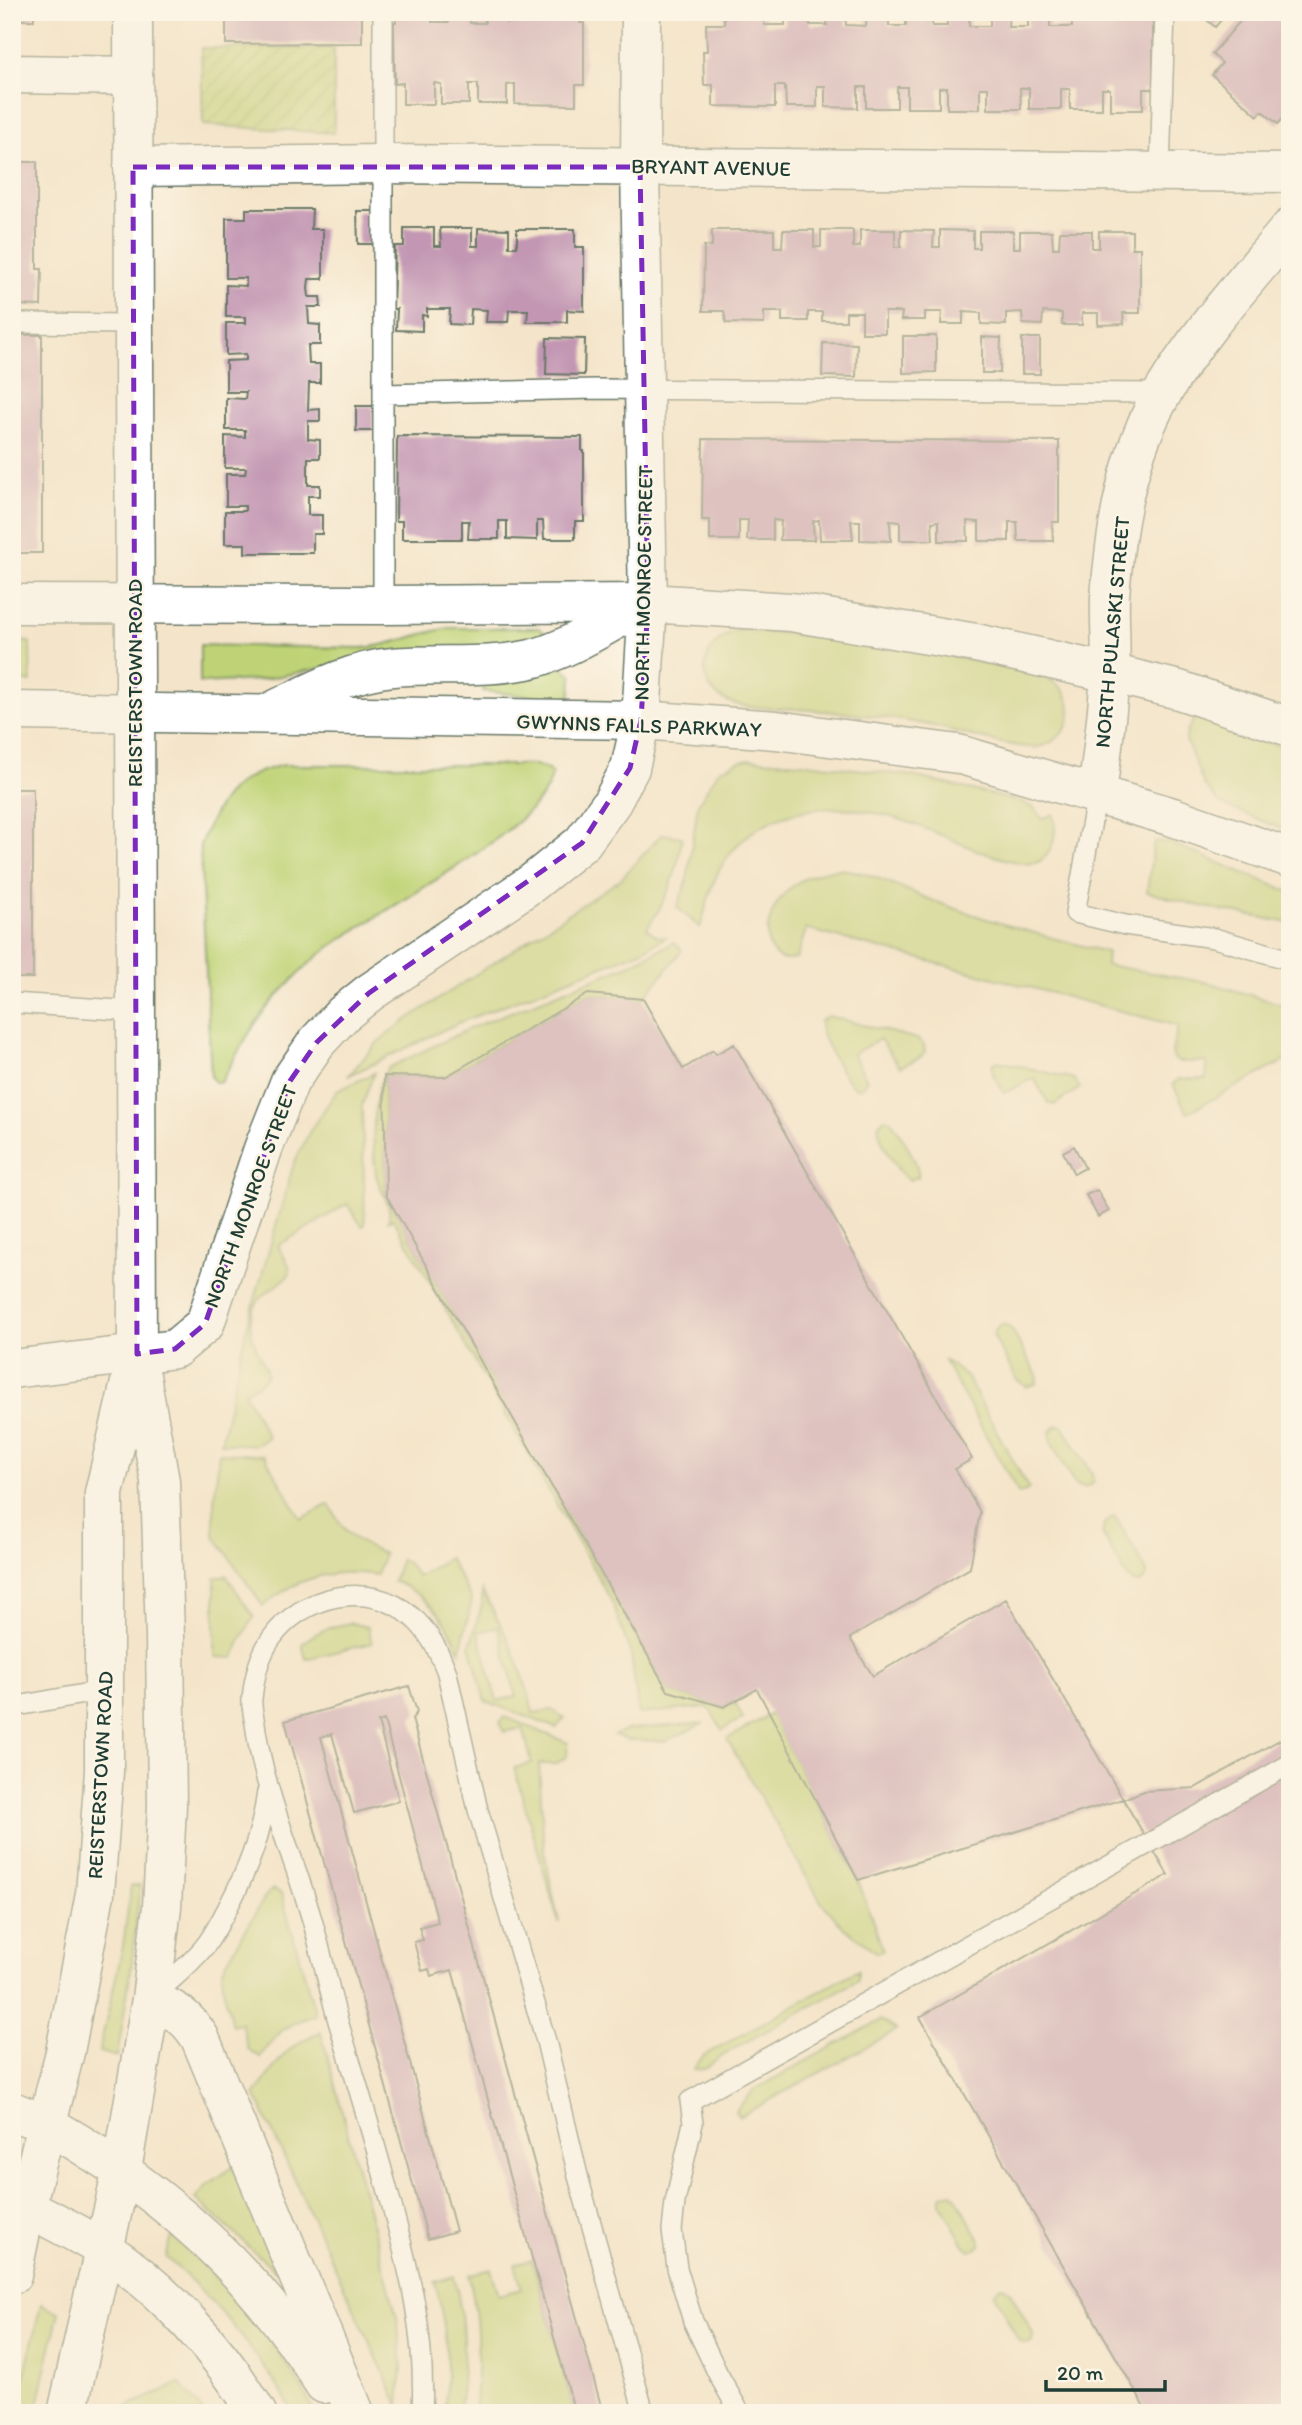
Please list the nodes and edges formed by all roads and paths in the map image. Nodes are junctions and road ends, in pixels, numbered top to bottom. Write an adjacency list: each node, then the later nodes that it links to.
1 (133, 12): 6 (main road, REISTERSTOWN ROAD)
2 (383, 12): 7 (lane)
3 (641, 12): 9 (main road, NORTH MONROE STREET)
4 (1165, 12): 10 (lane)
5 (12, 75): 6 (main road)
6 (133, 76): 8 (main road, REISTERSTOWN ROAD)
7 (384, 164): 8 (main road, BRYANT AVENUE); 9 (main road, BRYANT AVENUE); 17 (lane)
8 (133, 167): 14 (main road, REISTERSTOWN ROAD)
9 (640, 167): 10 (main road, BRYANT AVENUE); 15 (main road, NORTH MONROE STREET)
10 (1160, 171): 11 (main road, BRYANT AVENUE)
11 (1290, 173)
12 (1290, 228): 16 (main road, NORTH PULASKI STREET)
13 (12, 323): 14 (lane)
14 (133, 324): 20 (main road, REISTERSTOWN ROAD)
15 (644, 390): 16 (lane); 17 (lane); 18 (main road, NORTH MONROE STREET)
16 (1162, 393): 22 (main road, NORTH PULASKI STREET)
17 (384, 394): 21 (lane)
18 (648, 603): 21 (main road); 22 (main road); 25 (main road); 26 (main road, NORTH MONROE STREET)
19 (12, 604): 20 (main road)
20 (133, 605): 21 (main road); 24 (main road, REISTERSTOWN ROAD)
21 (383, 605)
22 (1110, 673): 27 (main road); 28 (main road, NORTH PULASKI STREET)
23 (12, 711): 24 (main road, GWYNNS FALLS PARKWAY)
24 (134, 713): 25 (main road, GWYNNS FALLS PARKWAY); 32 (main road, REISTERSTOWN ROAD)
25 (260, 716): 26 (main road, GWYNNS FALLS PARKWAY)
26 (641, 720): 28 (main road, GWYNNS FALLS PARKWAY); 33 (main road, NORTH MONROE STREET)
27 (1290, 727)
28 (1097, 794): 29 (main road, GWYNNS FALLS PARKWAY); 30 (lane)
29 (1290, 858)
30 (1290, 960)
31 (12, 1003): 32 (lane)
32 (135, 1011): 33 (main road, REISTERSTOWN ROAD)
33 (136, 1354): 34 (main road, NORTH MONROE STREET); 35 (main road, REISTERSTOWN ROAD); 39 (main road, REISTERSTOWN ROAD)
34 (12, 1369)
35 (106, 1690): 36 (lane); 41 (main road, REISTERSTOWN ROAD)
36 (12, 1707)
37 (1290, 1764): 52 (lane)
38 (268, 1782): 39 (lane); 50 (lane); 51 (lane)
39 (151, 1999): 42 (main road); 49 (main road)
40 (12, 2111): 41 (main road)
41 (48, 2125): 42 (main road); 43 (main road, REISTERSTOWN ROAD)
42 (122, 2170): 44 (main road); 48 (main road)
43 (19, 2204): 44 (main road); 45 (main road, REISTERSTOWN ROAD)
44 (104, 2250): 46 (main road); 47 (main road)
45 (12, 2275)
46 (67, 2413)
47 (257, 2413)
48 (341, 2413)
49 (355, 2413)
50 (422, 2413)
51 (644, 2413)
52 (740, 2413)

